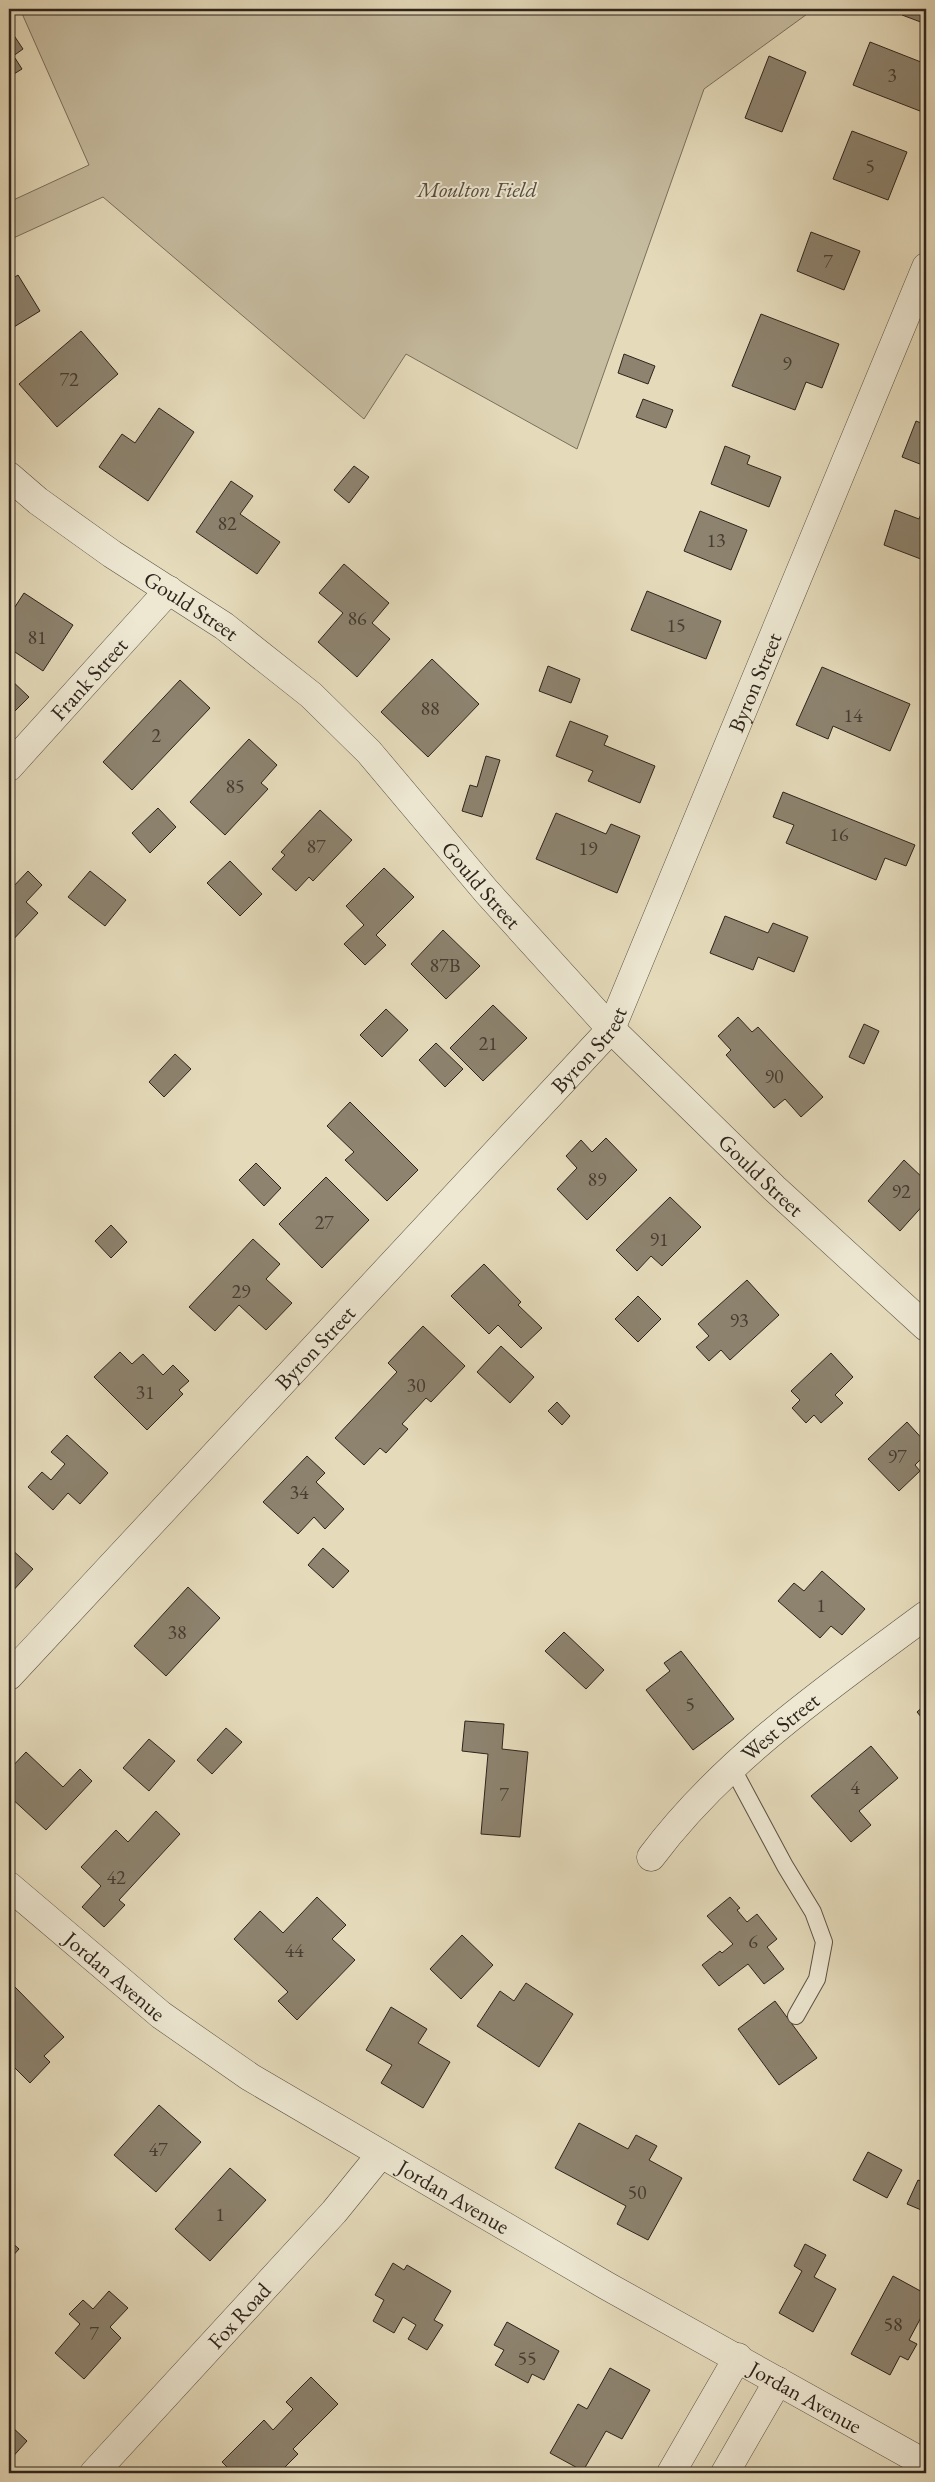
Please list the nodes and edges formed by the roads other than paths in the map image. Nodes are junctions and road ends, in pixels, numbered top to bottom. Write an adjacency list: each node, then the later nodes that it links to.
1 (926, 267): 5 (street, Byron Street)
2 (9, 476): 3 (street, Gould Street)
3 (169, 590): 4 (street, Frank Street); 5 (street, Gould Street)
4 (9, 767)
5 (611, 1030): 6 (street, Gould Street); 8 (street, Byron Street)
6 (926, 1327)
7 (926, 1615): 9 (street, West Street)
8 (9, 1676)
9 (732, 1769): 10 (street, West Street); 12 (lane)
10 (651, 1858)
11 (9, 1886): 13 (street, Jordan Avenue)
12 (796, 2016)
13 (381, 2154): 14 (street, Jordan Avenue); 17 (street, Fox Road)
14 (738, 2357): 15 (street, Jordan Avenue); 18 (street)
15 (778, 2380): 16 (street, Jordan Avenue); 19 (street)
16 (926, 2464)
17 (94, 2473)
18 (671, 2473)
19 (724, 2473)

